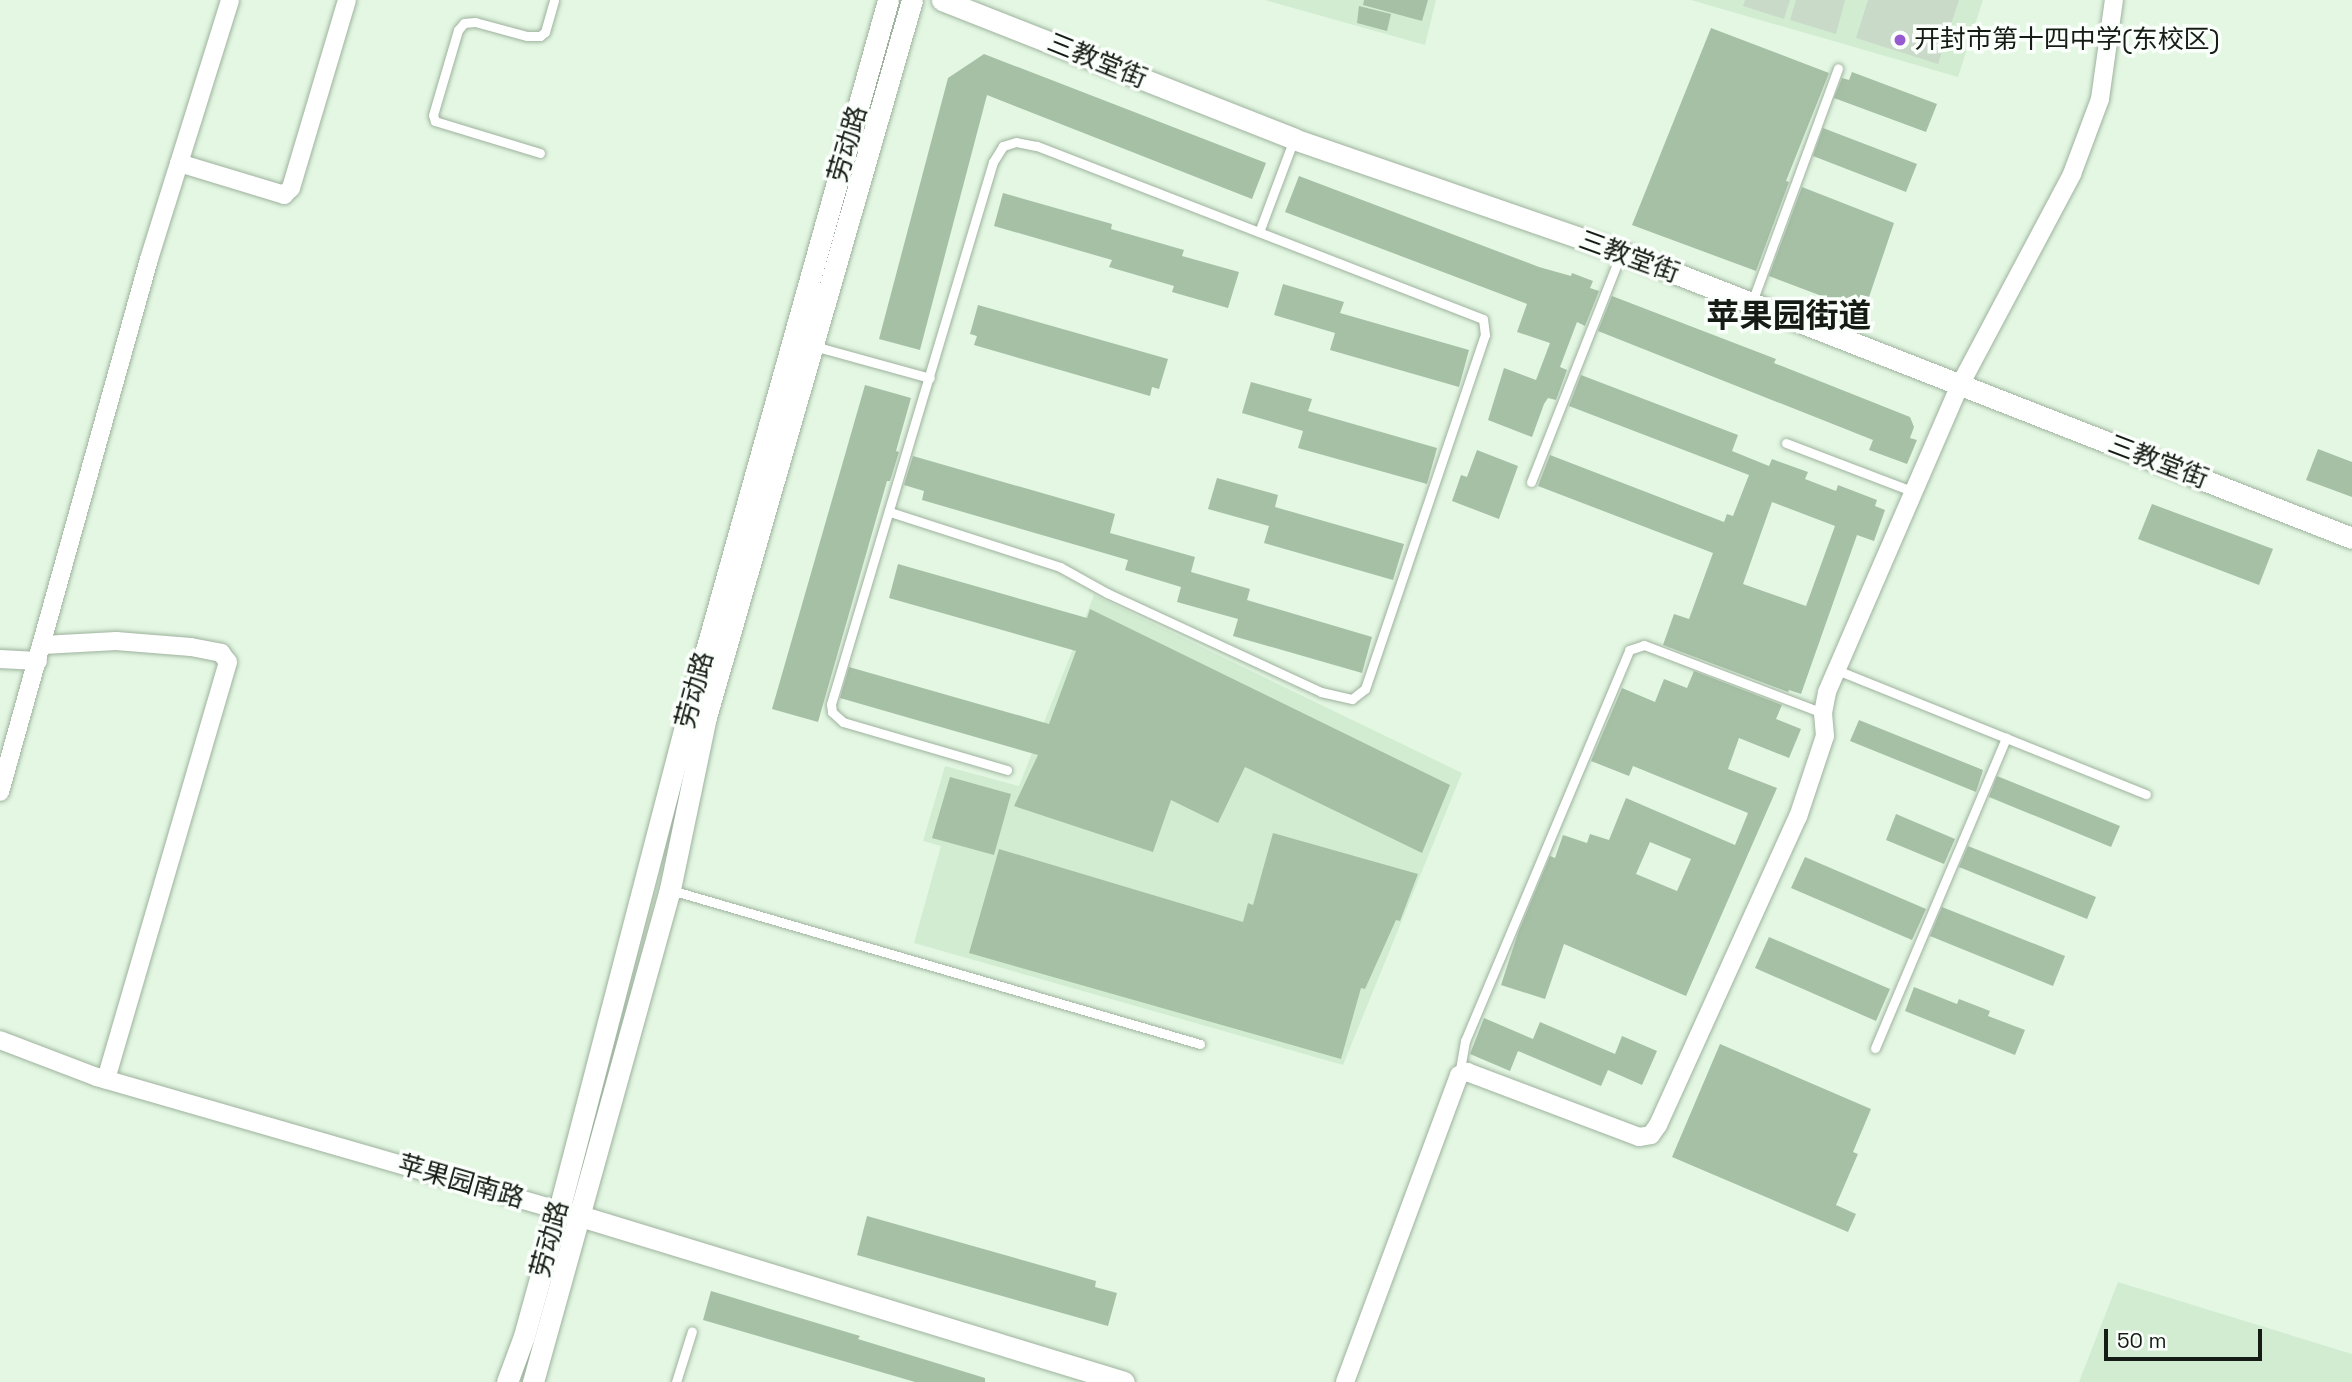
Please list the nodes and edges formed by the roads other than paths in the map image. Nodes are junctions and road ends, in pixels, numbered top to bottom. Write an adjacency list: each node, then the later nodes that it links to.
1 (230, 0): 11 (street)
2 (347, 0): 11 (street)
3 (554, 0): 10 (lane)
4 (888, 0): 37 (street, 劳动路)
5 (912, 0): 15 (street, 劳动路)
6 (942, 0): 9 (street, 三教堂街)
7 (2114, 0): 17 (street)
8 (1839, 68): 14 (lane)
9 (1294, 139): 12 (lane); 13 (street, 三教堂街)
10 (540, 153)
11 (179, 163): 23 (street)
12 (1259, 232): 16 (lane); 21 (lane)
13 (1621, 252): 14 (street, 三教堂街); 19 (lane)
14 (1751, 303): 17 (street, 三教堂街)
15 (814, 345): 16 (lane); 31 (street, 劳动路)
16 (930, 378): 21 (lane)
17 (1960, 385): 20 (street); 22 (street, 三教堂街)
18 (1786, 443): 20 (lane)
19 (1531, 482)
20 (1914, 492): 25 (street)
21 (890, 512): 28 (lane)
22 (2352, 538)
23 (40, 653): 24 (street); 29 (street); 36 (street)
24 (0, 659)
25 (1837, 670): 26 (street); 27 (lane)
26 (1823, 713): 35 (street); 35 (lane)
27 (2006, 738): 30 (lane); 34 (lane)
28 (1007, 769)
29 (0, 792)
30 (2146, 794)
31 (670, 890): 33 (lane); 38 (street, 劳动路)
32 (0, 1040): 36 (street, 苹果园南路)
33 (1200, 1044)
34 (1875, 1048)
35 (1459, 1075): 45 (street)
36 (106, 1080): 37 (street, 苹果园南路)
37 (559, 1210): 38 (street, 苹果园南路); 41 (street, 劳动路)
38 (580, 1216): 40 (street, 苹果园南路); 42 (street, 劳动路)
39 (692, 1331): 43 (lane)
40 (1081, 1376): 44 (street, 苹果园南路)
41 (507, 1382)
42 (533, 1382)
43 (676, 1382)
44 (1124, 1382)
45 (1345, 1382)

